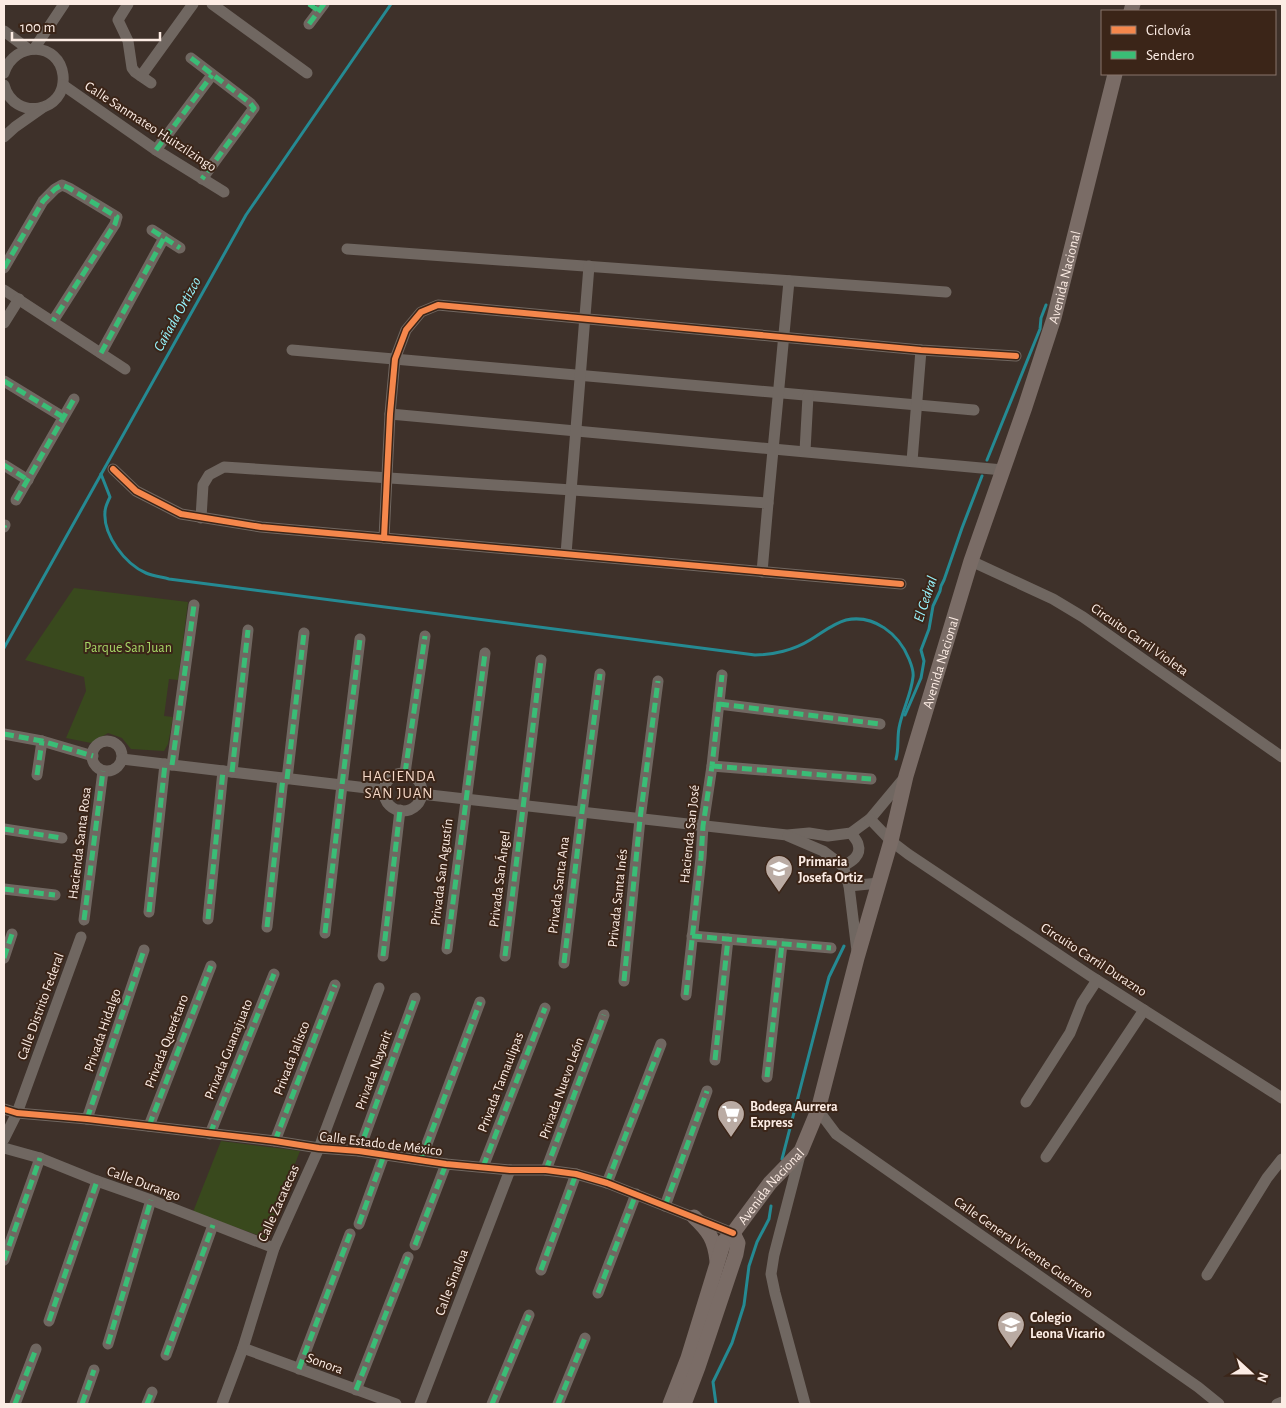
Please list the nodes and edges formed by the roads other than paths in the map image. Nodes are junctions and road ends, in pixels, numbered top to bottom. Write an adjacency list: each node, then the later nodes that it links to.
1 (64, 4): 9 (street)
2 (128, 4): 3 (street)
3 (193, 4)
4 (212, 4): 12 (street)
5 (309, 4): 6 (street)
6 (321, 7): 7 (street)
7 (309, 24)
8 (4, 31): 9 (street)
9 (31, 49): 11 (street); 16 (street)
10 (191, 58): 13 (street)
11 (4, 72)
12 (307, 73)
13 (212, 75): 19 (street); 20 (street)
14 (1116, 75): 57 (main road, Avenida Nacional)
15 (4, 85): 17 (street)
16 (63, 85): 17 (street); 19 (street, Calle Sanmateo Huitzilzingo)
17 (44, 107): 18 (street)
18 (4, 137)
19 (156, 150): 20 (street, Calle Sanmateo Huitzilzingo)
20 (202, 178): 21 (street, Calle Sanmateo Huitzilzingo)
21 (224, 192)
22 (152, 230): 23 (street)
23 (164, 238): 24 (street); 38 (street)
24 (180, 248)
25 (348, 249): 26 (street)
26 (589, 266): 28 (street); 32 (street)
27 (4, 268): 33 (street)
28 (789, 281): 30 (street); 35 (street)
29 (4, 290): 31 (street)
30 (946, 292)
31 (19, 299): 33 (street); 34 (street)
32 (585, 319): 35 (street); 40 (street); 42 (street)
33 (53, 321): 38 (street)
34 (4, 323)
35 (784, 338): 37 (street); 44 (street)
36 (292, 350): 40 (street)
37 (921, 350): 39 (street); 47 (street)
38 (101, 353): 41 (street)
39 (1016, 356)
40 (395, 359): 42 (street); 49 (street)
41 (125, 369)
42 (580, 375): 44 (street); 51 (street)
43 (4, 381): 50 (street)
44 (778, 393): 45 (street); 52 (street)
45 (808, 396): 47 (street); 53 (street)
46 (74, 399): 50 (street)
47 (917, 405): 48 (street); 54 (street)
48 (974, 410)
49 (390, 414): 51 (street); 58 (street)
50 (63, 417): 59 (street)
51 (576, 430): 52 (street); 60 (street)
52 (773, 448): 53 (street); 62 (street)
53 (805, 451): 54 (street)
54 (912, 461): 57 (street)
55 (4, 466): 59 (street)
56 (113, 469): 63 (street)
57 (1002, 470): 66 (main road, Avenida Nacional)
58 (387, 478): 60 (street); 63 (street); 64 (street)
59 (28, 480): 61 (street)
60 (571, 490): 62 (street); 65 (street)
61 (16, 500)
62 (768, 503): 67 (street)
63 (201, 518): 64 (street)
64 (384, 538): 65 (street)
65 (566, 554): 67 (street)
66 (971, 561): 84 (street, Circuito Carril Violeta); 92 (main road, Avenida Nacional)
67 (762, 572): 68 (street)
68 (901, 584)
69 (194, 605): 86 (street)
70 (248, 630): 89 (street)
71 (304, 633): 93 (street)
72 (425, 636): 90 (street)
73 (360, 639): 95 (street)
74 (485, 653): 98 (street, Privada San Agustín)
75 (541, 660): 99 (street, Privada San Ángel)
76 (600, 674): 101 (street, Privada Santa Ana)
77 (722, 676): 79 (street, Hacienda San José)
78 (658, 681): 102 (street, Privada Santa Inés)
79 (718, 704): 80 (street); 87 (street, Hacienda San José)
80 (880, 724)
81 (4, 734): 82 (street)
82 (42, 741): 83 (street); 91 (street)
83 (92, 756): 85 (street); 88 (street)
84 (1282, 757)
85 (122, 759): 86 (street); 88 (street)
86 (168, 764): 89 (street); 115 (street)
87 (712, 766): 94 (street); 104 (street, Hacienda San José)
88 (103, 771): 117 (street, Hacienda Santa Rosa)
89 (228, 772): 93 (street); 116 (street)
90 (405, 773): 96 (street); 97 (street)
91 (37, 775)
92 (906, 776): 103 (street); 109 (main road, Avenida Nacional)
93 (285, 778): 95 (street); 118 (street)
94 (871, 779)
95 (342, 785): 96 (street); 119 (street)
96 (384, 790): 100 (street)
97 (421, 794): 98 (street); 100 (street)
98 (466, 799): 99 (street); 126 (street, Privada San Agustín)
99 (523, 805): 101 (street); 129 (street, Privada San Ángel)
100 (400, 810): 128 (street)
101 (582, 812): 102 (street); 132 (street, Privada Santa Ana)
102 (640, 819): 104 (street); 136 (street, Privada Santa Inés)
103 (870, 819): 106 (street); 109 (street, Circuito Carril Durazno)
104 (703, 826): 107 (street); 121 (street, Hacienda San José)
105 (4, 829): 108 (street)
106 (851, 833): 107 (street); 110 (street)
107 (787, 835): 110 (street)
108 (62, 838)
109 (892, 842): 111 (main road, Avenida Nacional); 135 (street, Circuito Carril Durazno)
110 (843, 866): 112 (street)
111 (879, 883): 112 (street); 131 (main road, Avenida Nacional)
112 (849, 886): 131 (street)
113 (4, 889): 114 (street)
114 (55, 895)
115 (148, 912)
116 (208, 919)
117 (84, 920)
118 (267, 927)
119 (326, 933)
120 (12, 934): 130 (street)
121 (692, 936): 123 (street); 139 (street, Hacienda San José)
122 (81, 937): 153 (street, Calle Distrito Federal)
123 (728, 939): 124 (street); 146 (street)
124 (782, 944): 125 (street); 147 (street)
125 (831, 948)
126 (446, 949)
127 (144, 950): 154 (street, Privada Hidalgo)
128 (383, 956)
129 (505, 956)
130 (4, 958)
131 (858, 958): 152 (main road, Avenida Nacional)
132 (564, 963)
133 (211, 966): 155 (street, Privada Querétaro)
134 (274, 974): 156 (street, Privada Guanajuato)
135 (1097, 980): 143 (street, Circuito Carril Durazno); 150 (street)
136 (624, 981)
137 (335, 985): 158 (street, Privada Jalisco)
138 (379, 988): 160 (street, Calle Zacatecas)
139 (686, 995)
140 (414, 998): 161 (street, Privada Nayarit)
141 (480, 1002): 167 (street)
142 (545, 1008): 169 (street, Privada Tamaulipas)
143 (1144, 1010): 149 (street, Circuito Carril Durazno); 164 (street)
144 (604, 1016): 171 (street, Privada Nuevo León)
145 (661, 1044): 174 (street)
146 (714, 1060)
147 (767, 1077)
148 (707, 1091): 177 (street)
149 (1282, 1098)
150 (1026, 1102)
151 (4, 1109): 153 (street, Calle Estado de México)
152 (818, 1110): 162 (main road, Avenida Nacional); 214 (street, Calle General Vicente Guerrero)
153 (17, 1113): 154 (street, Calle Estado de México); 157 (street, Calle Distrito Federal)
154 (87, 1119): 155 (street, Calle Estado de México)
155 (149, 1126): 156 (street, Calle Estado de México)
156 (210, 1134): 158 (street, Calle Estado de México)
157 (4, 1139)
158 (274, 1141): 160 (street, Calle Estado de México)
159 (4, 1148): 165 (street, Calle Durango)
160 (318, 1148): 161 (street, Calle Estado de México); 184 (street, Calle Zacatecas)
161 (359, 1151): 163 (street, Calle Estado de México)
162 (801, 1152): 181 (main road, Avenida Nacional); 213 (street)
163 (384, 1155): 167 (street, Calle Estado de México); 179 (street)
164 (1046, 1157)
165 (40, 1158): 173 (street, Calle Durango); 186 (street)
166 (1282, 1159): 189 (street)
167 (421, 1160): 168 (street, Calle Estado de México)
168 (446, 1164): 169 (street, Calle Estado de México); 183 (street)
169 (483, 1167): 170 (street, Calle Estado de México)
170 (510, 1170): 171 (street, Calle Estado de México); 208 (street, Calle Sinaloa)
171 (546, 1170): 172 (street, Calle Estado de México)
172 (576, 1174): 174 (street, Calle Estado de México); 188 (street)
173 (97, 1181): 176 (street, Calle Durango); 192 (street)
174 (607, 1183): 175 (street, Calle Estado de México)
175 (636, 1194): 177 (street, Calle Estado de México); 190 (street)
176 (151, 1200): 180 (street, Calle Durango); 194 (street)
177 (665, 1206): 178 (street, Calle Estado de México)
178 (694, 1217): 181 (street, Calle Estado de México); 187 (main road)
179 (359, 1224)
180 (212, 1225): 184 (street, Calle Durango); 197 (street)
181 (733, 1233): 187 (main road, Avenida Nacional); 212 (main road, Avenida Nacional)
182 (350, 1234): 198 (street)
183 (416, 1245)
184 (274, 1248): 195 (street, Calle Zacatecas)
185 (408, 1257): 200 (street)
186 (4, 1260)
187 (717, 1266): 211 (main road, Avenida Nacional)
188 (541, 1270)
189 (1207, 1275)
190 (598, 1293)
191 (529, 1314): 209 (street)
192 (49, 1321)
193 (585, 1338): 210 (street)
194 (108, 1344)
195 (243, 1348): 198 (street, Sonora); 206 (street, Calle Zacatecas)
196 (36, 1349): 203 (street)
197 (166, 1355)
198 (299, 1369): 200 (street, Sonora)
199 (94, 1370): 204 (street)
200 (356, 1390): 207 (street, Sonora)
201 (152, 1392): 205 (street)
202 (1282, 1402): 215 (street)
203 (15, 1404)
204 (82, 1404)
205 (147, 1404)
206 (222, 1404)
207 (396, 1404)
208 (420, 1404)
209 (492, 1404)
210 (558, 1404)
211 (670, 1404)
212 (684, 1404)
213 (805, 1404)
214 (1219, 1404)
215 (1277, 1404)

